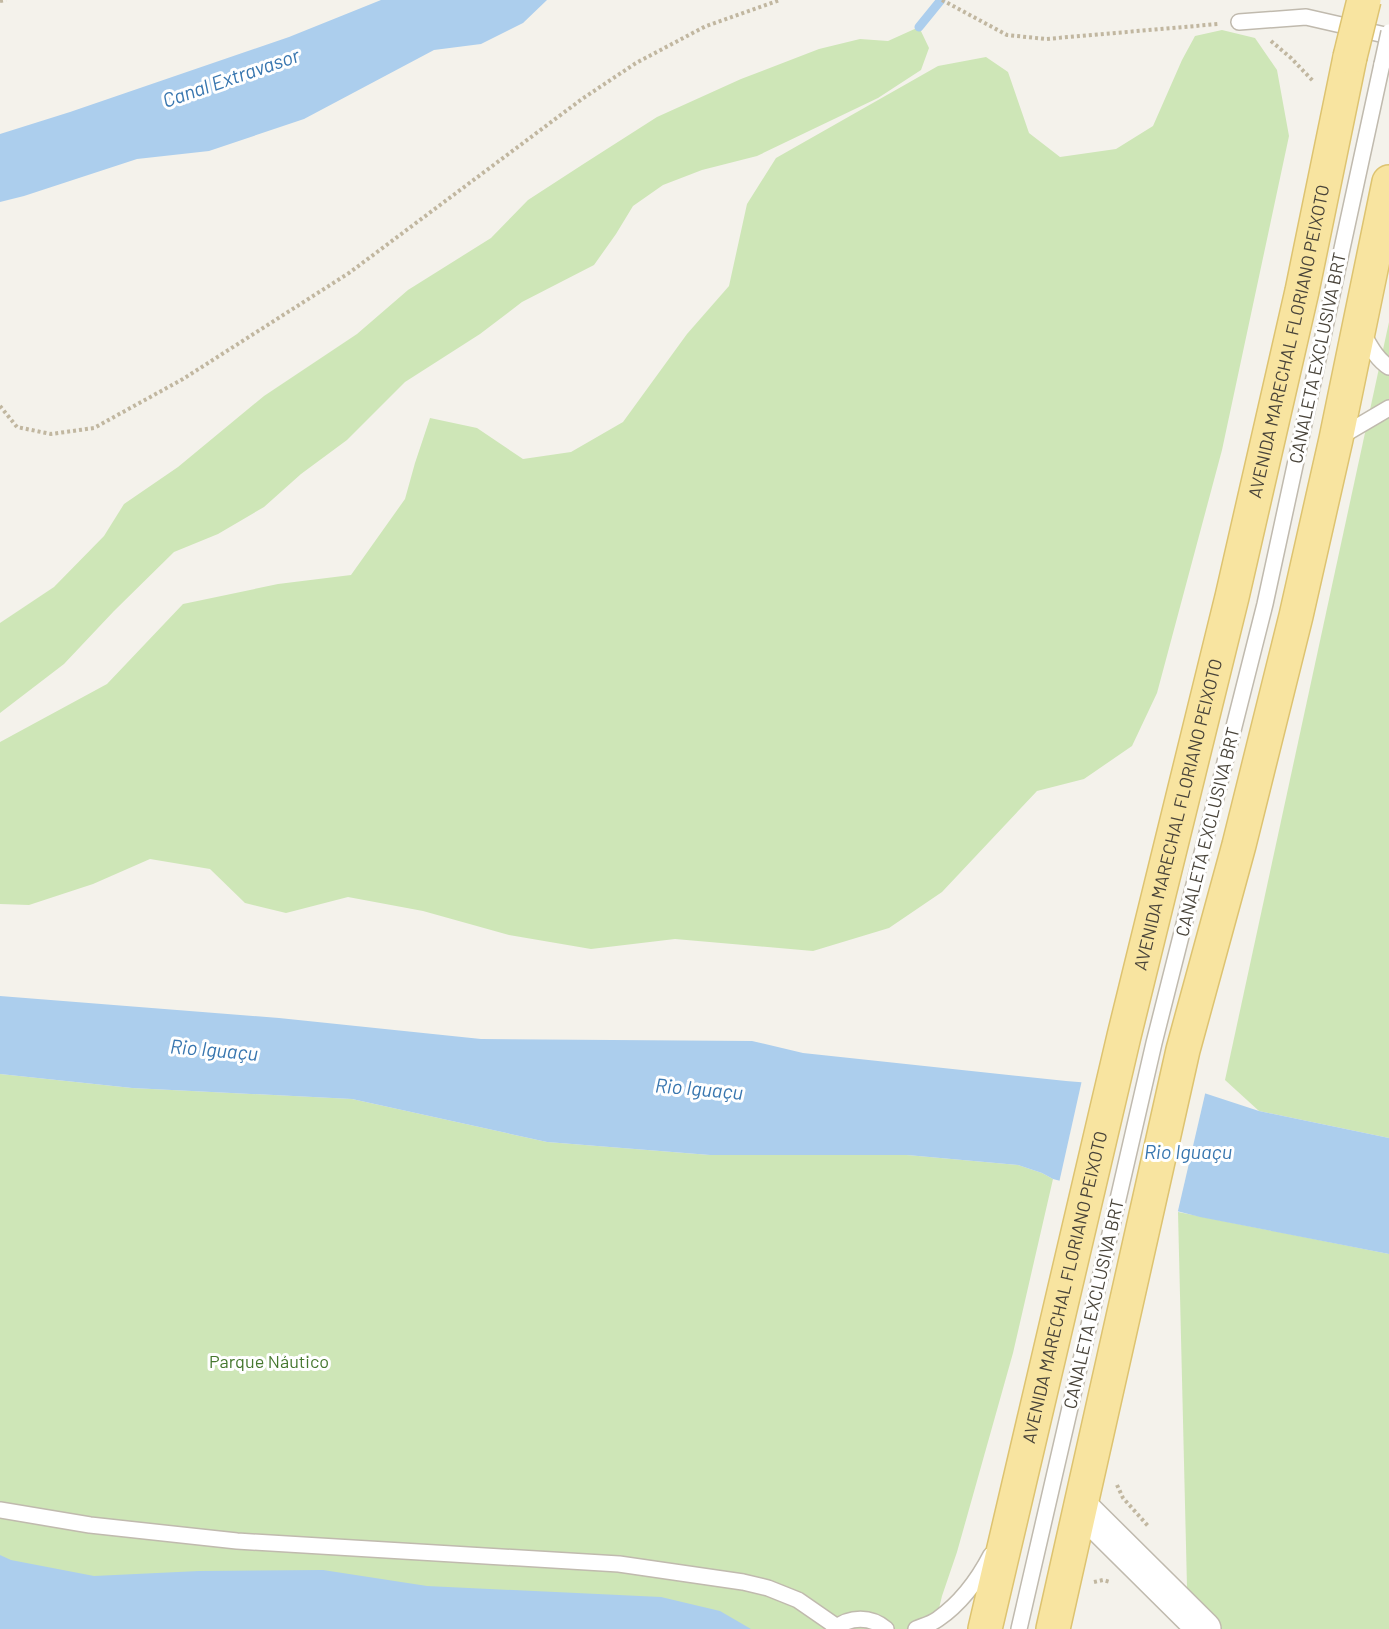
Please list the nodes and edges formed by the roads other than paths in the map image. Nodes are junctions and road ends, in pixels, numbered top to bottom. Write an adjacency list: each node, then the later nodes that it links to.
1 (1364, 0): 9 (main road, AVENIDA MARECHAL FLORIANO PEIXOTO, bridge)
2 (1239, 22): 3 (lane)
3 (1389, 34): 9 (lane, CANALETA EXCLUSIVA BRT, bridge)
4 (1389, 183): 5 (main road, AVENIDA MARECHAL FLORIANO PEIXOTO)
5 (1358, 325): 6 (lane); 8 (main road, AVENIDA MARECHAL FLORIANO PEIXOTO)
6 (1389, 367)
7 (1389, 408): 8 (lane)
8 (1336, 439): 9 (main road, AVENIDA MARECHAL FLORIANO PEIXOTO)
9 (1154, 1043): 10 (main road, AVENIDA MARECHAL FLORIANO PEIXOTO); 10 (main road, AVENIDA MARECHAL FLORIANO PEIXOTO)
10 (1099, 1283): 11 (main road, AVENIDA MARECHAL FLORIANO PEIXOTO); 13 (main road, AVENIDA MARECHAL FLORIANO PEIXOTO); 19 (lane, CANALETA EXCLUSIVA BRT)
11 (1081, 1507): 15 (street); 20 (main road, AVENIDA MARECHAL FLORIANO PEIXOTO)
12 (0, 1510): 14 (lane)
13 (1010, 1517): 17 (lane); 18 (main road, AVENIDA MARECHAL FLORIANO PEIXOTO)
14 (836, 1628): 16 (lane)
15 (1202, 1628)
16 (886, 1629)
17 (916, 1629)
18 (985, 1629)
19 (1019, 1629)
20 (1053, 1629)

